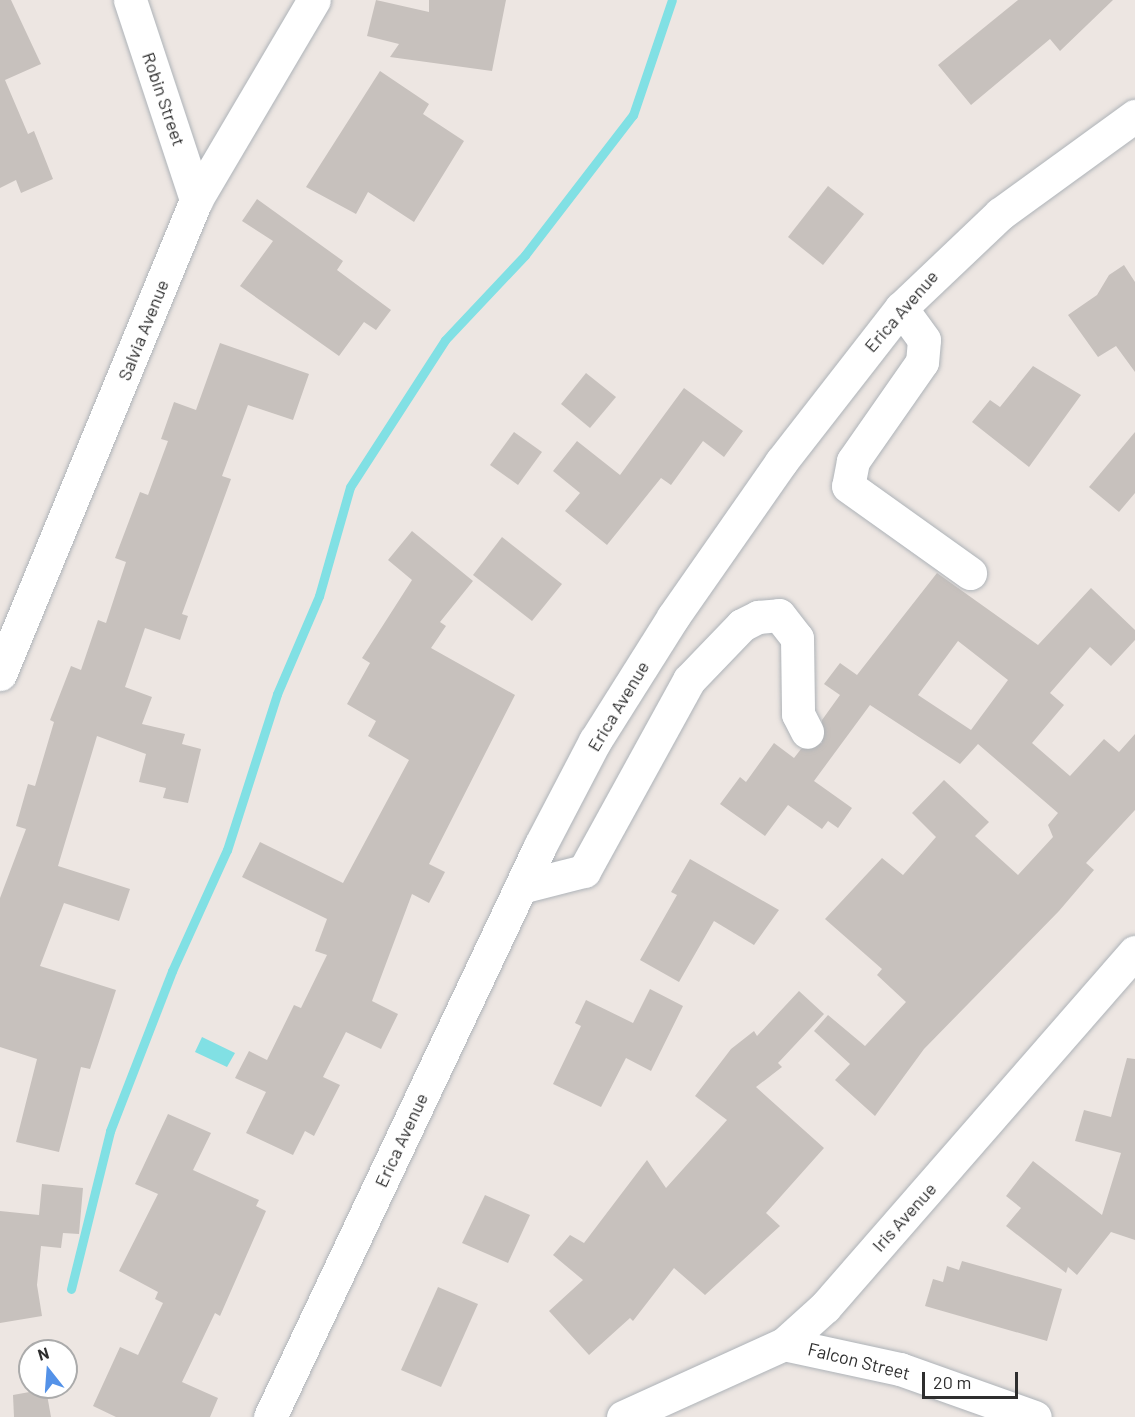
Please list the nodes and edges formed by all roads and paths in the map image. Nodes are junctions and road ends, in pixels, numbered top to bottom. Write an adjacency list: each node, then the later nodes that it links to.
1 (130, 0): 4 (street, Robin Street)
2 (314, 0): 4 (street, Salvia Avenue)
3 (1135, 116): 5 (street, Erica Avenue)
4 (196, 200): 7 (street, Salvia Avenue)
5 (901, 308): 6 (street); 9 (street, Erica Avenue)
6 (970, 573)
7 (0, 674)
8 (807, 732): 9 (street)
9 (521, 887): 12 (street, Erica Avenue)
10 (1135, 952): 11 (street, Iris Avenue)
11 (784, 1344): 13 (street, Iris Avenue); 14 (street, Falcon Street)
12 (270, 1417)
13 (623, 1417)
14 (1035, 1417)

